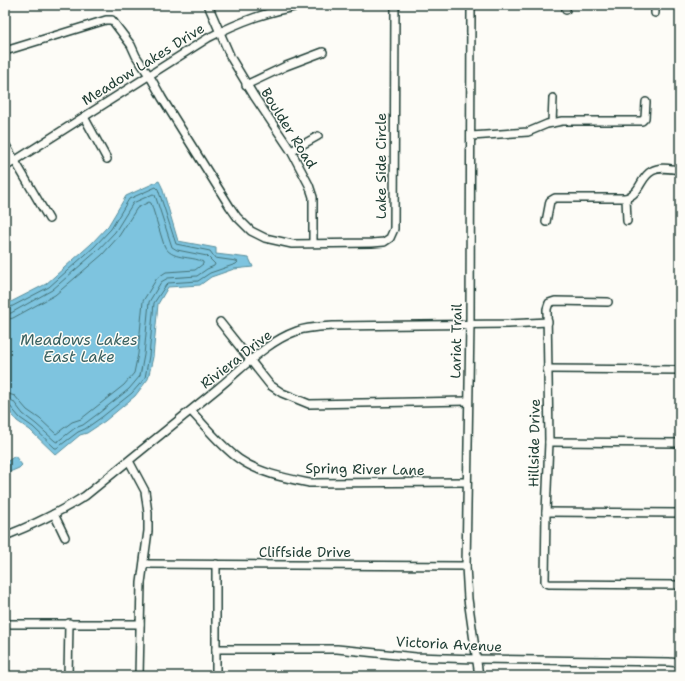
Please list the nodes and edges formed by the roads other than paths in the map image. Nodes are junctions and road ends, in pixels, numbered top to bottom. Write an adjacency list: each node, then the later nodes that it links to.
1 (208, 5): 5 (street, Boulder Road)
2 (305, 5): 5 (street, Meadow Lakes Drive)
3 (396, 5): 26 (street, Lake Side Circle)
4 (472, 5): 15 (street, Lariat Trail)
5 (219, 32): 8 (street, Meadow Lakes Drive); 9 (street, Boulder Road)
6 (5, 51): 8 (street, Lake Side Circle)
7 (323, 52): 9 (street)
8 (149, 76): 12 (street, Meadow Lakes Drive); 26 (street, Lake Side Circle)
9 (246, 85): 17 (street, Boulder Road)
10 (552, 98): 13 (street)
11 (646, 102): 13 (street)
12 (84, 117): 18 (street); 19 (street, Meadow Lakes Drive)
13 (552, 123): 15 (street)
14 (318, 136): 17 (street)
15 (471, 136): 30 (street, Lariat Trail)
16 (5, 144): 19 (street)
17 (291, 151): 26 (street, Boulder Road)
18 (107, 159)
19 (15, 160): 20 (street, Meadow Lakes Drive); 23 (street)
20 (5, 167)
21 (680, 170): 22 (street)
22 (626, 198): 24 (street); 25 (street)
23 (49, 219)
24 (627, 221)
25 (546, 222)
26 (313, 243)
27 (608, 302): 29 (street, Hillside Drive)
28 (220, 322): 31 (street)
29 (548, 322): 30 (street, Riviera Drive); 32 (street, Hillside Drive)
30 (470, 324): 31 (street, Riviera Drive); 34 (street, Lariat Trail)
31 (251, 360): 34 (street); 35 (street, Riviera Drive)
32 (547, 369): 33 (street); 36 (street, Hillside Drive)
33 (680, 370)
34 (468, 401): 39 (street, Lariat Trail)
35 (191, 411): 38 (street, Riviera Drive); 39 (street, Spring River Lane)
36 (549, 442): 37 (street); 40 (street, Hillside Drive)
37 (680, 442)
38 (129, 461): 42 (street, Riviera Drive); 45 (street)
39 (467, 482): 47 (street, Lariat Trail)
40 (546, 512): 41 (street); 48 (street, Hillside Drive)
41 (680, 513)
42 (54, 514): 43 (street, Riviera Drive); 44 (street)
43 (5, 536)
44 (65, 537)
45 (144, 564): 46 (street, Cliffside Drive); 51 (street)
46 (216, 564): 47 (street, Cliffside Drive); 52 (street)
47 (466, 566): 53 (street, Lariat Trail)
48 (680, 585)
49 (69, 623): 50 (street); 51 (street); 55 (street)
50 (5, 624)
51 (140, 624): 56 (street)
52 (216, 649): 53 (street, Victoria Avenue); 57 (street)
53 (476, 659): 54 (street, Victoria Avenue); 58 (street, Lariat Trail)
54 (680, 663)
55 (68, 676)
56 (139, 676)
57 (216, 676)
58 (478, 676)

